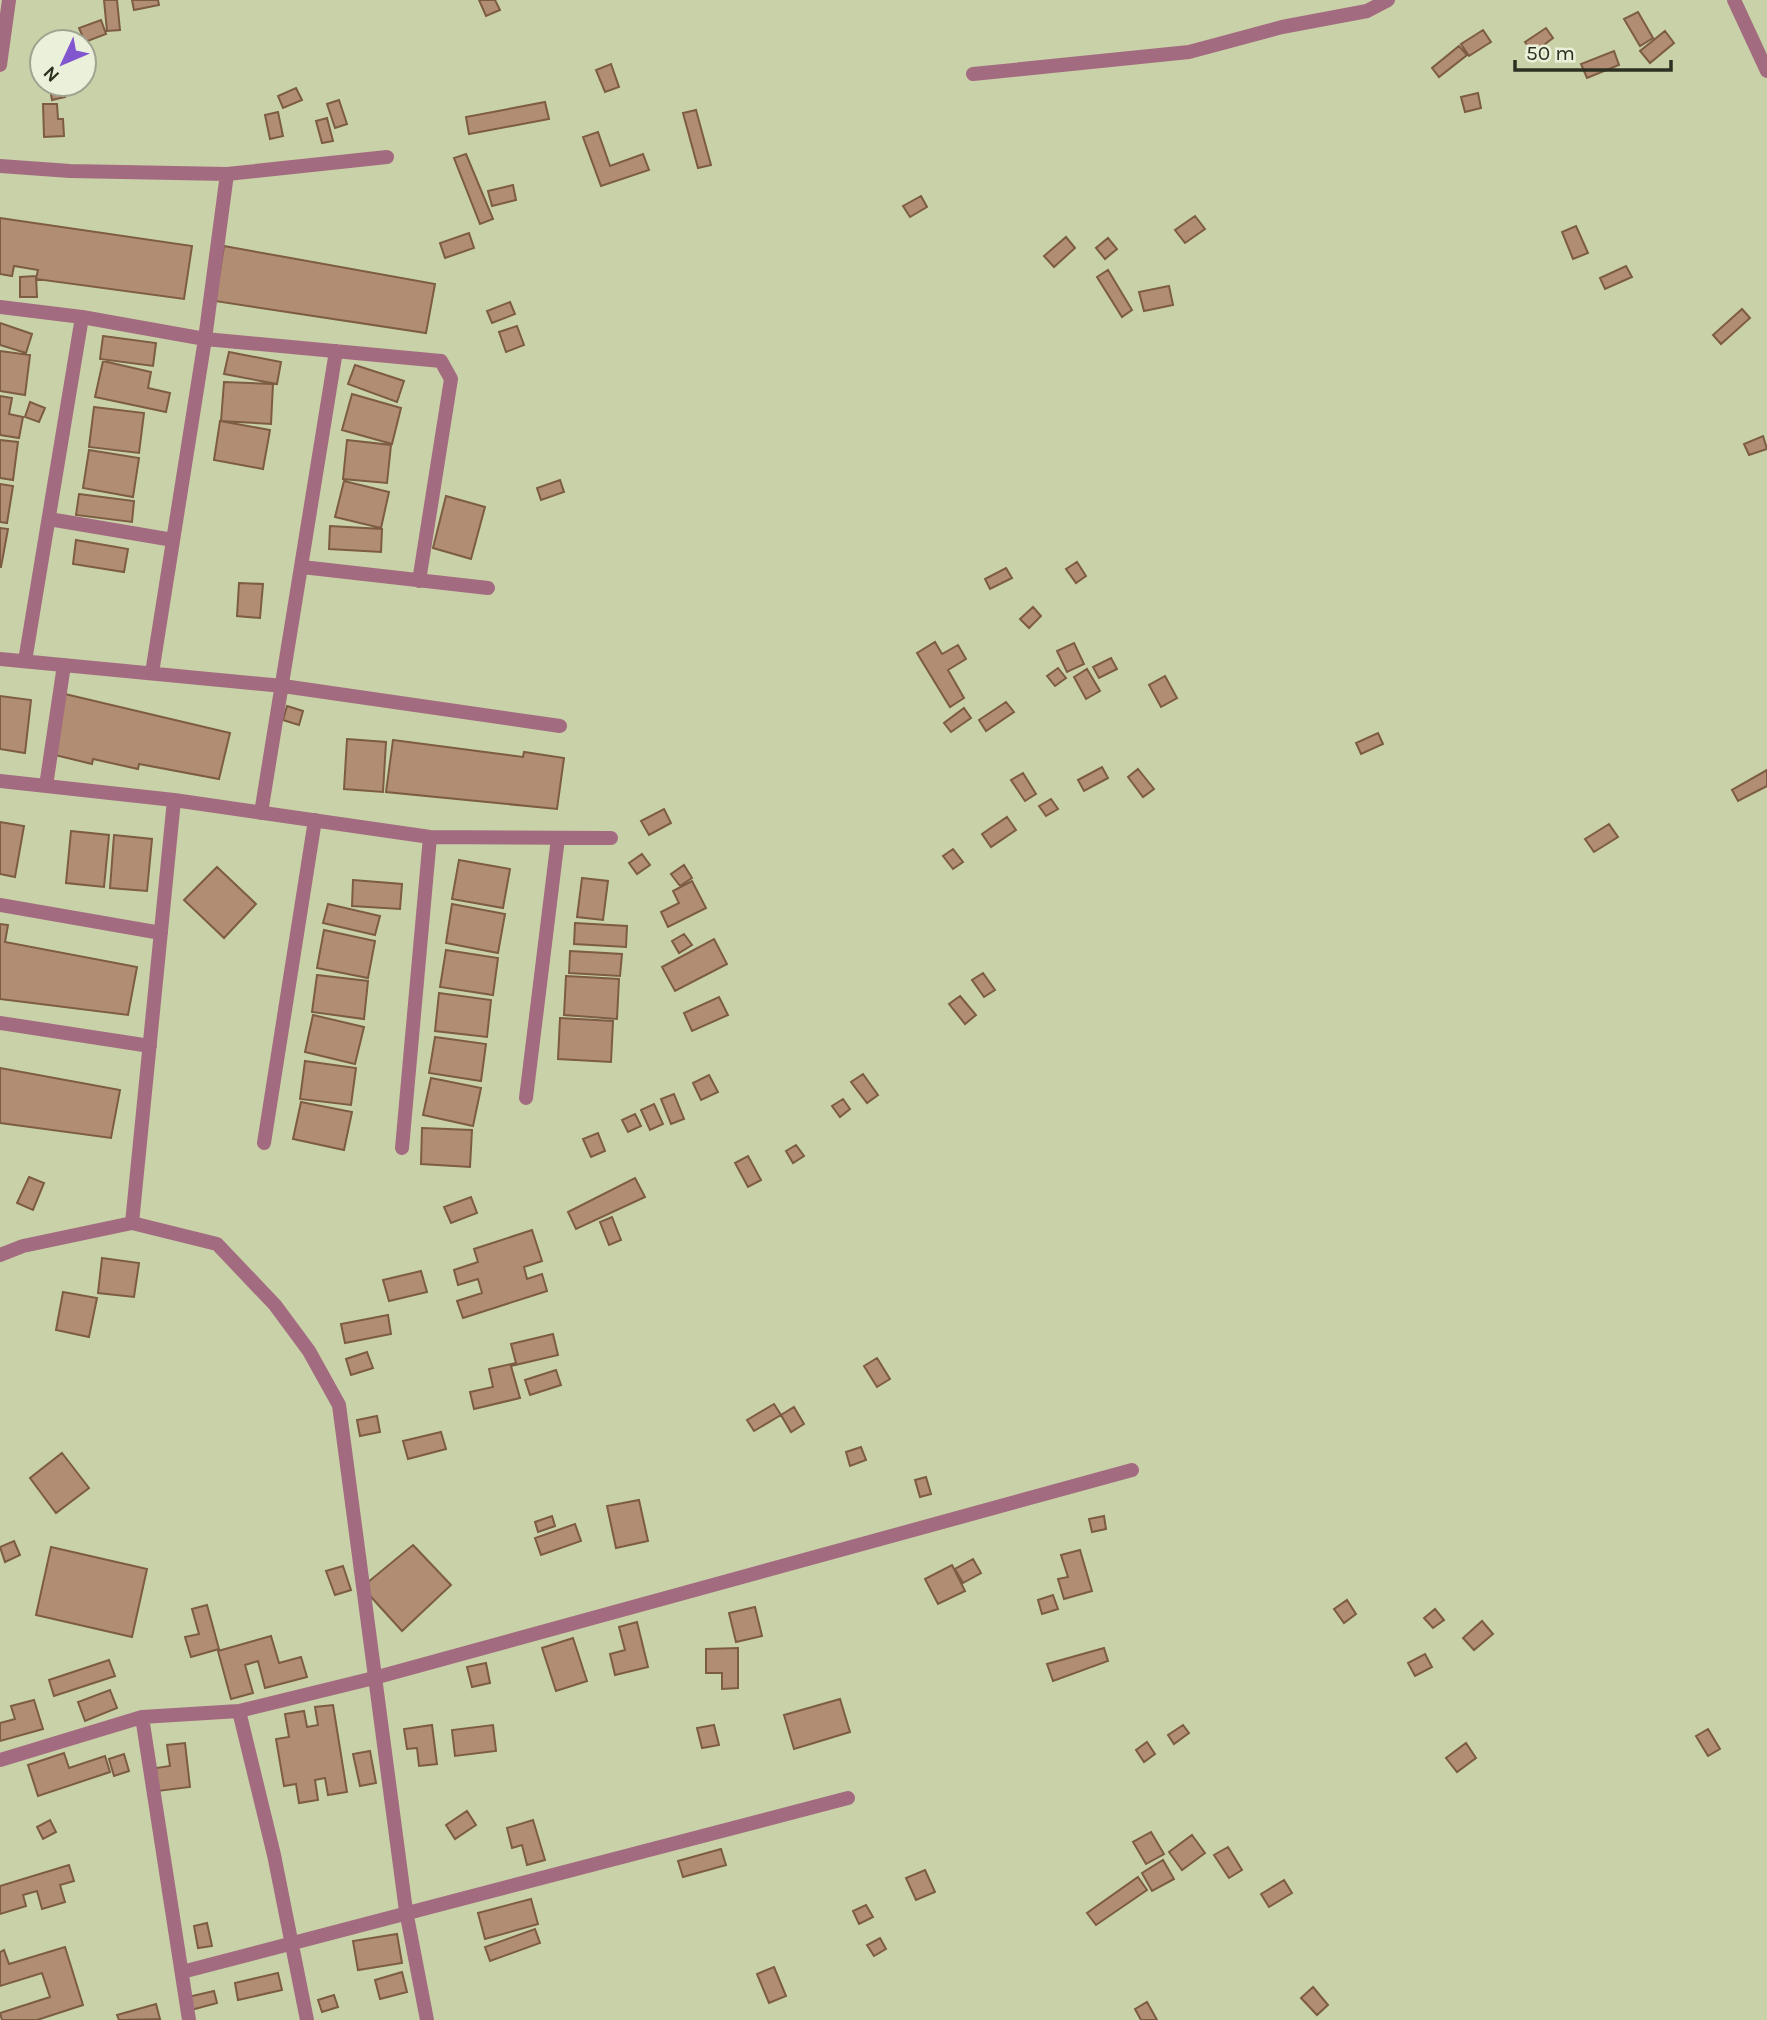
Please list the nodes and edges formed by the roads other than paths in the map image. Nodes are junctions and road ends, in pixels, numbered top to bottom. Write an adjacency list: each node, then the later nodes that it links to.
1 (9, 0): 4 (street)
2 (1388, 0): 6 (street)
3 (1734, 0): 5 (street)
4 (0, 65)
5 (1767, 71)
6 (973, 74)
7 (387, 157): 9 (street)
8 (0, 166): 9 (street)
9 (227, 174): 12 (street)
10 (0, 307): 11 (street)
11 (82, 317): 12 (street); 14 (street)
12 (205, 340): 13 (street); 15 (street)
13 (336, 351): 16 (street); 17 (street)
14 (49, 519): 15 (street); 20 (street)
15 (173, 540): 22 (street)
16 (302, 567): 17 (street); 23 (street)
17 (419, 580): 18 (street)
18 (488, 589)
19 (0, 659): 20 (street)
20 (25, 661): 21 (street)
21 (64, 665): 22 (street); 26 (street)
22 (152, 673): 23 (street)
23 (283, 686): 24 (street); 28 (street)
24 (560, 726)
25 (0, 781): 26 (street)
26 (46, 786): 27 (street)
27 (174, 800): 28 (street); 34 (street)
28 (261, 813): 29 (street)
29 (315, 820): 30 (street); 38 (street)
30 (430, 837): 31 (street); 39 (street)
31 (558, 838): 32 (street); 37 (street)
32 (611, 838)
33 (0, 905): 34 (street)
34 (161, 933): 36 (street)
35 (0, 1023): 36 (street)
36 (150, 1046): 40 (street)
37 (526, 1098)
38 (264, 1143)
39 (402, 1149)
40 (132, 1223): 41 (street); 43 (street)
41 (0, 1255)
42 (1132, 1470): 43 (street)
43 (374, 1678): 44 (street); 48 (street)
44 (239, 1711): 45 (street); 49 (street)
45 (142, 1717): 46 (street); 50 (street)
46 (0, 1760)
47 (848, 1798): 48 (street)
48 (407, 1911): 49 (street); 53 (street)
49 (292, 1941): 50 (street); 52 (street)
50 (182, 1972): 51 (street)
51 (189, 2020)
52 (307, 2020)
53 (427, 2020)

